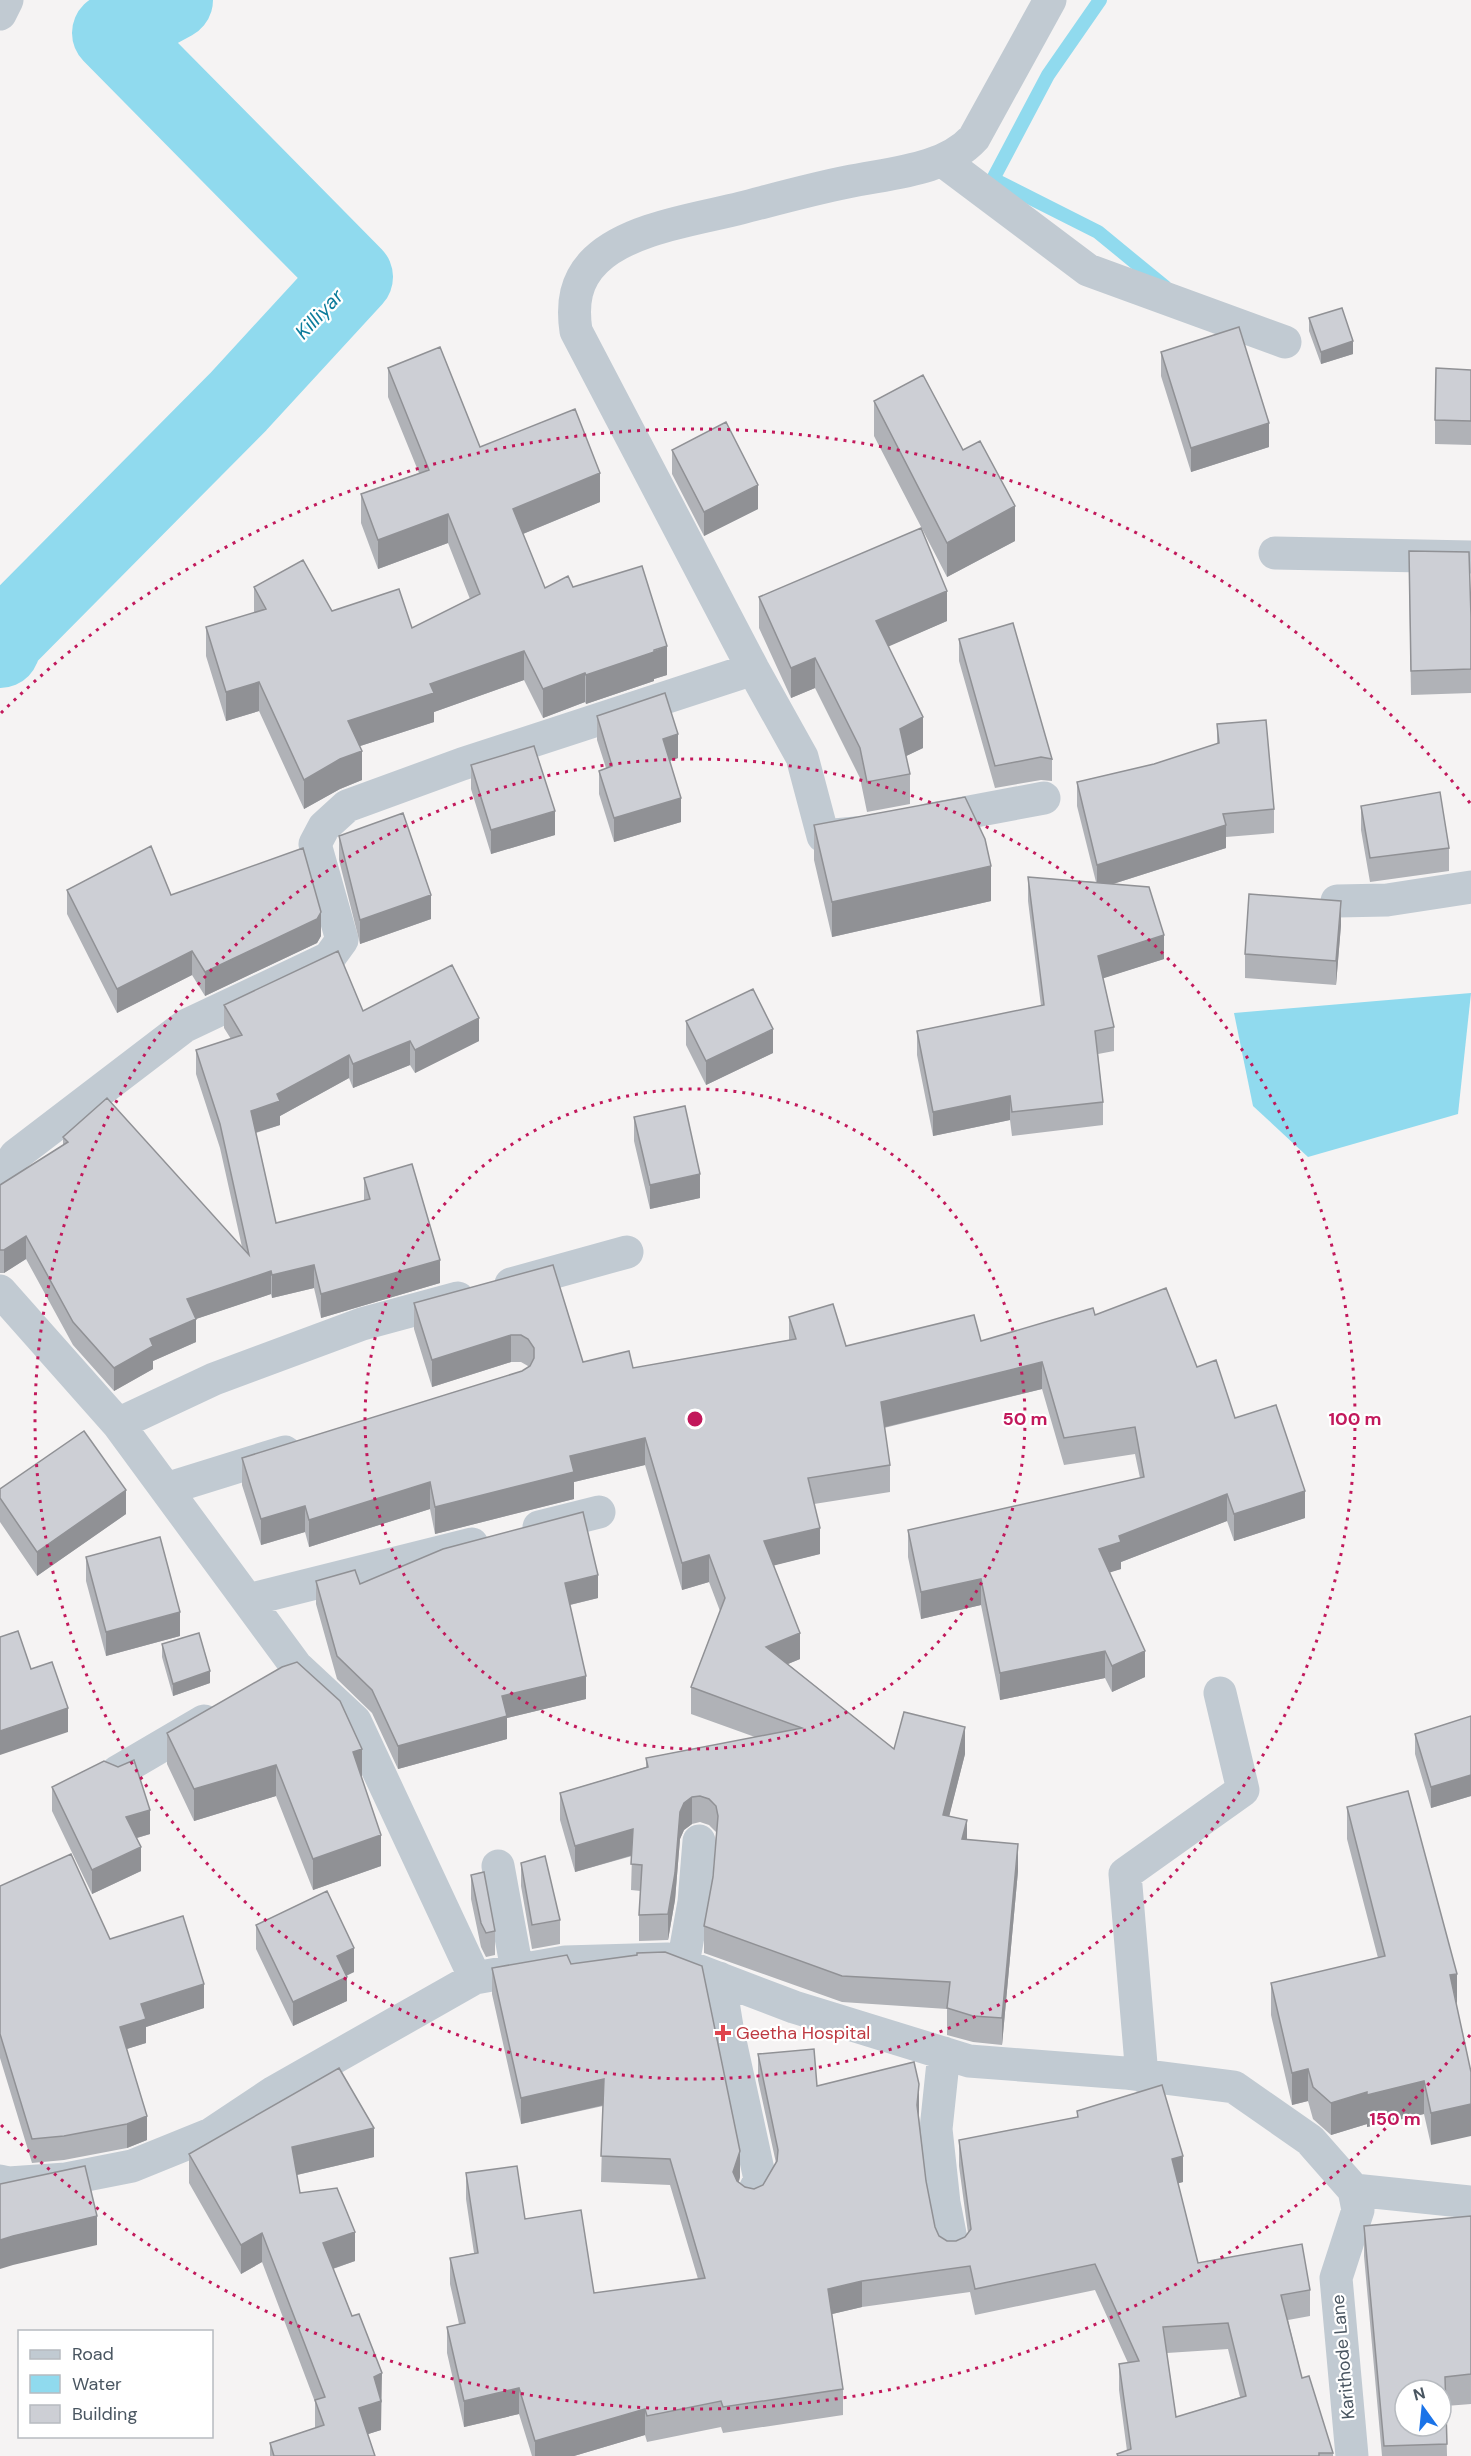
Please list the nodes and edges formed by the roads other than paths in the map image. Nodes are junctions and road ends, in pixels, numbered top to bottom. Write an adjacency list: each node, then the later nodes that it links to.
1 (7, 0): 3 (street)
2 (1050, 0): 4 (street)
3 (0, 14)
4 (943, 160): 5 (street); 8 (street)
5 (1285, 342)
6 (1275, 553): 7 (street)
7 (1471, 557)
8 (753, 669): 9 (street); 12 (street)
9 (1044, 798)
10 (1471, 887): 11 (street)
11 (1337, 901)
12 (0, 1178)
13 (627, 1252): 15 (street)
14 (0, 1291): 15 (street)
15 (118, 1424): 17 (street)
16 (313, 1444): 17 (street)
17 (166, 1489): 19 (street)
18 (599, 1512): 19 (street)
19 (248, 1600): 20 (street)
20 (296, 1666): 21 (street); 29 (street)
21 (268, 1683)
22 (1220, 1693): 32 (street)
23 (230, 1706): 24 (street)
24 (117, 1772)
25 (699, 1840): 27 (street)
26 (498, 1866): 28 (street)
27 (683, 1964): 28 (street); 30 (street)
28 (517, 1970): 29 (street)
29 (475, 1978): 33 (street)
30 (719, 1978): 31 (street); 35 (street)
31 (944, 2053): 32 (street); 37 (street)
32 (1142, 2076): 34 (street)
33 (0, 2181)
34 (1354, 2190): 36 (street); 38 (street, Karithode Lane)
35 (752, 2196)
36 (1471, 2202)
37 (952, 2249)
38 (1352, 2456)

